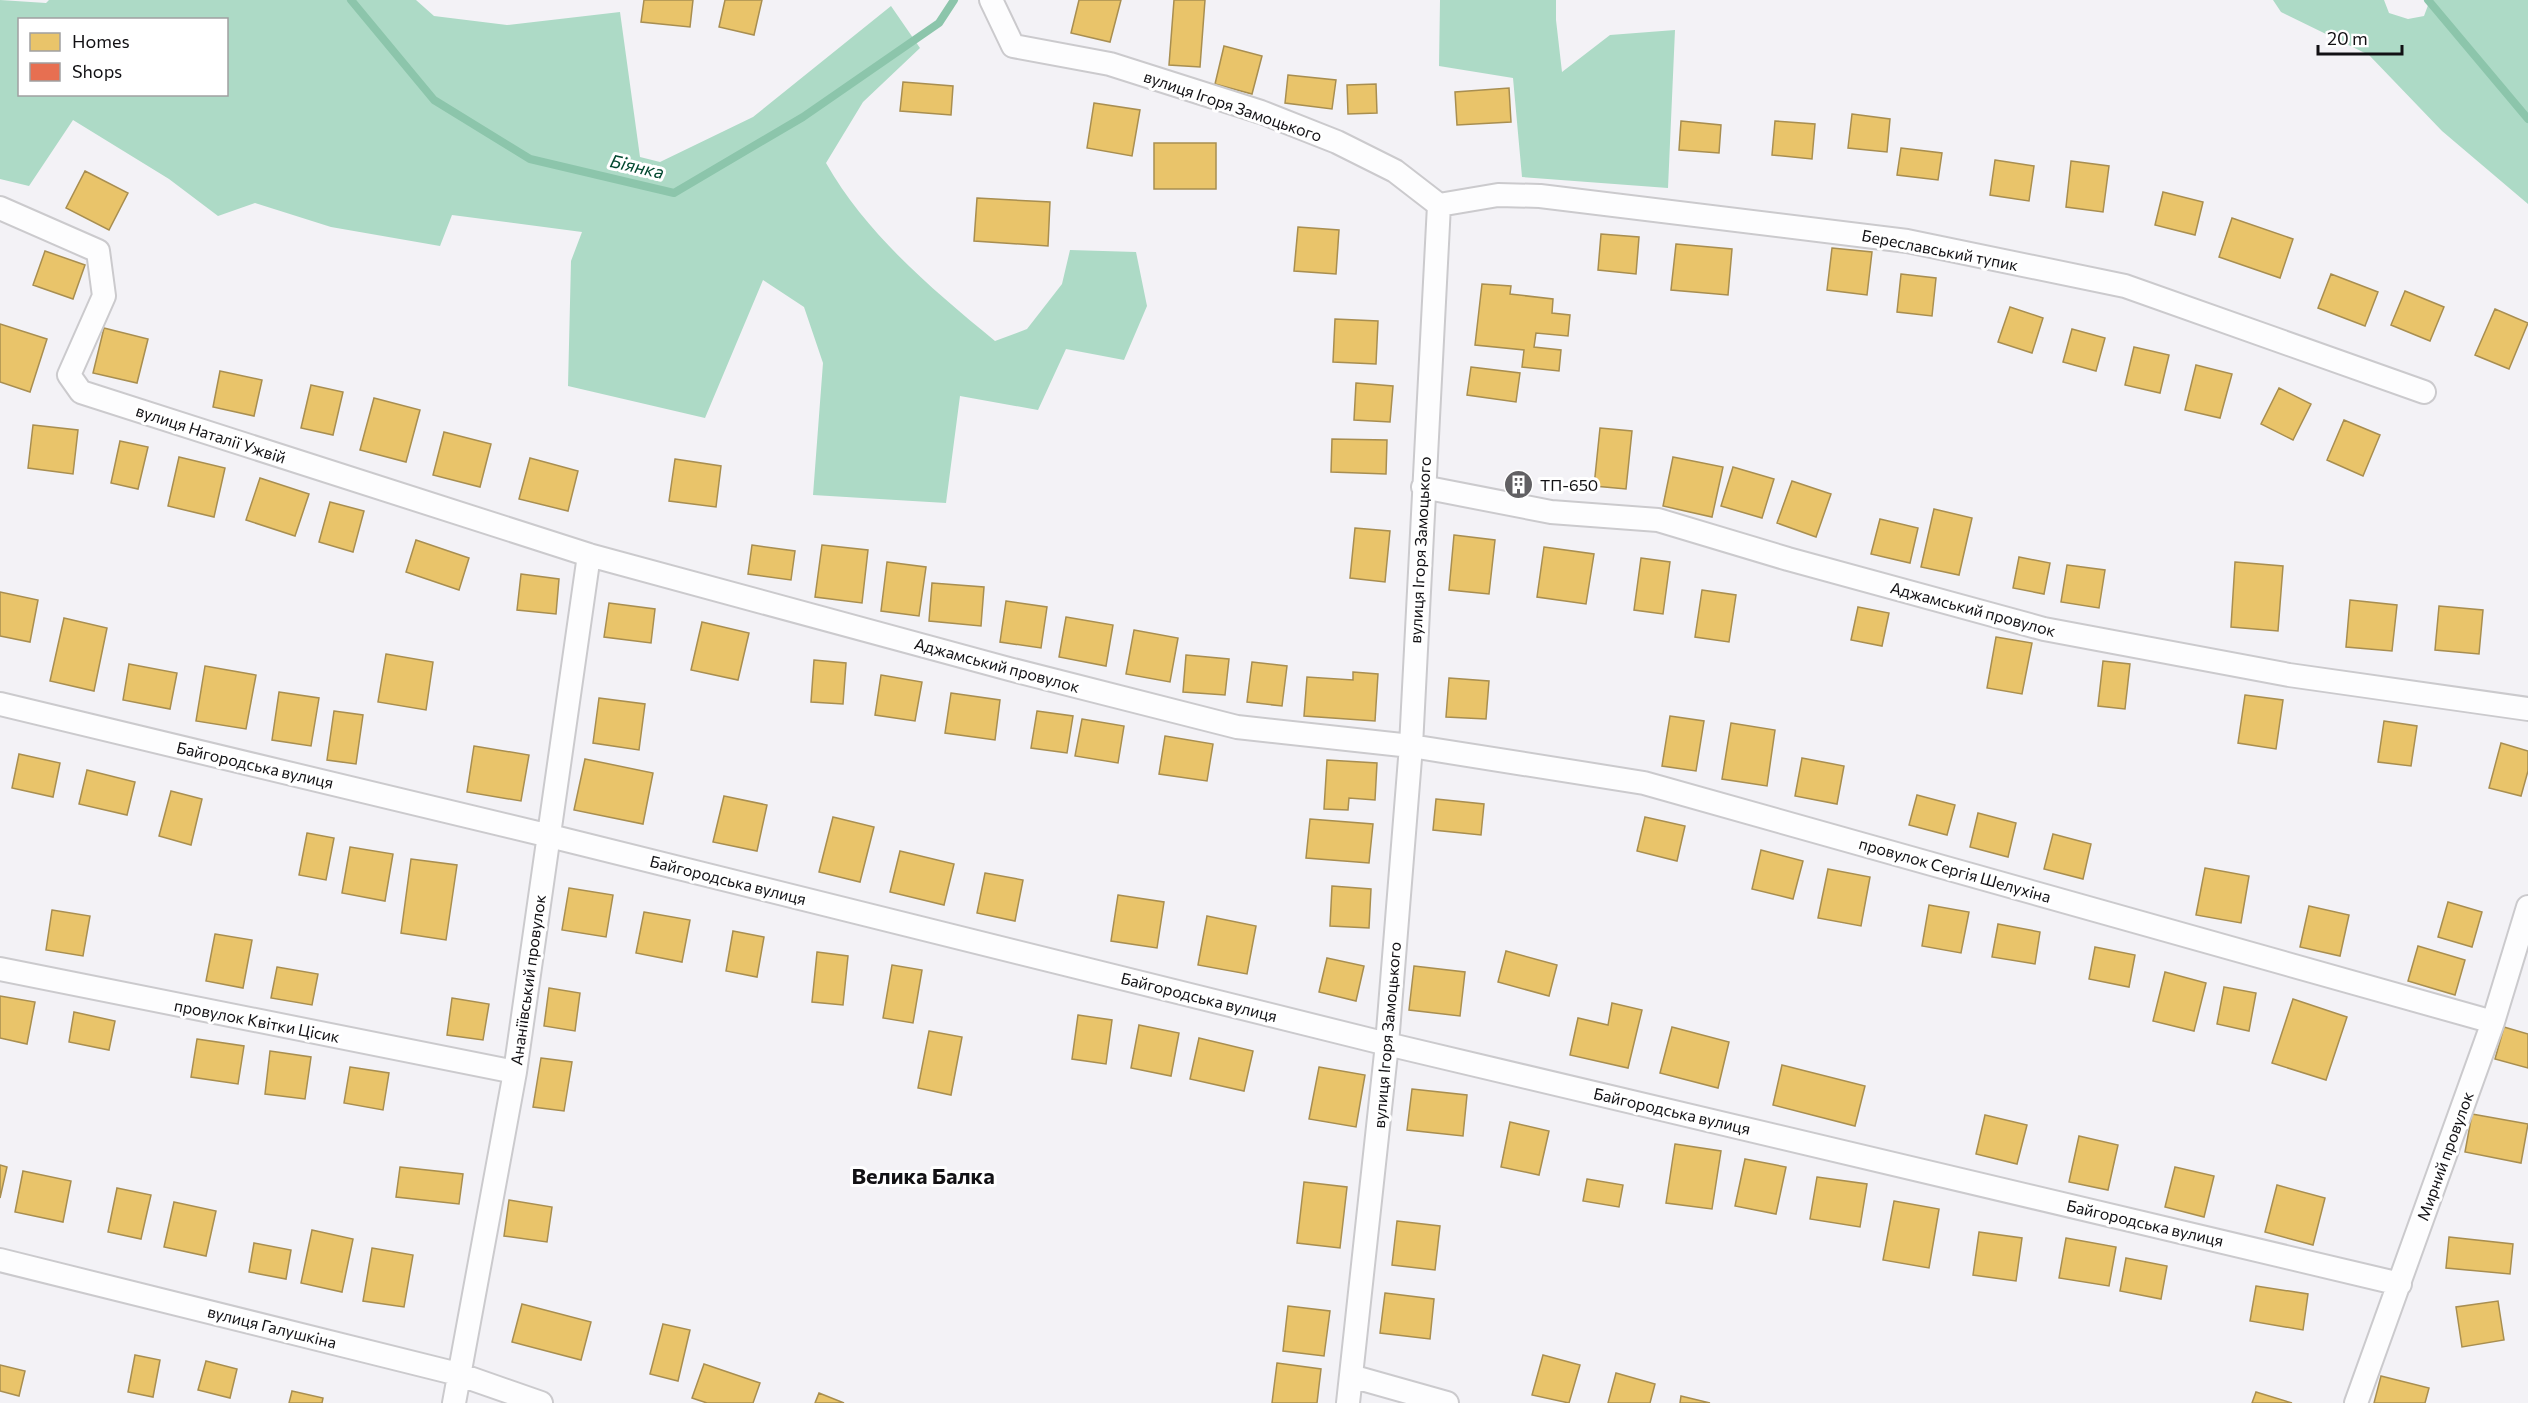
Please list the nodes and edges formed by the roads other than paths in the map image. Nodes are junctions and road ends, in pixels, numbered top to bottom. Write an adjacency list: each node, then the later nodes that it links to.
1 (991, 0): 2 (street, вулиця Ігоря Замоцького)
2 (1439, 205): 4 (street, Береславський тупик); 5 (street, вулиця Ігоря Замоцького)
3 (0, 208): 6 (street, вулиця Наталії Ужвій)
4 (2424, 392)
5 (1423, 487): 8 (street, Аджамський провулок); 9 (street, вулиця Ігоря Замоцького)
6 (589, 555): 9 (street, Аджамський провулок); 10 (street, Ананіївський провулок)
7 (0, 704): 10 (street, Байгородська вулиця)
8 (2528, 709)
9 (1411, 746): 13 (street, провулок Сергія Шелухіна); 14 (street, вулиця Ігоря Замоцького)
10 (549, 836): 14 (street, Байгородська вулиця); 15 (street, Ананіївський провулок)
11 (2528, 907): 13 (street, Мирний провулок)
12 (0, 969): 15 (street, провулок Квітки Цісик)
13 (2493, 1022): 17 (street, Мирний провулок)
14 (1387, 1044): 17 (street, Байгородська вулиця); 19 (street, вулиця Ігоря Замоцького)
15 (515, 1072): 18 (street, Ананіївський провулок)
16 (0, 1260): 18 (street, вулиця Галушкіна)
17 (2400, 1284): 24 (street, Мирний провулок)
18 (458, 1374): 20 (street, Ананіївський провулок); 21 (street, вулиця Галушкіна)
19 (1351, 1376): 22 (street, вулиця Ігоря Замоцького); 23 (street)
20 (454, 1403)
21 (541, 1403)
22 (1348, 1403)
23 (1447, 1403)
24 (2356, 1403)

